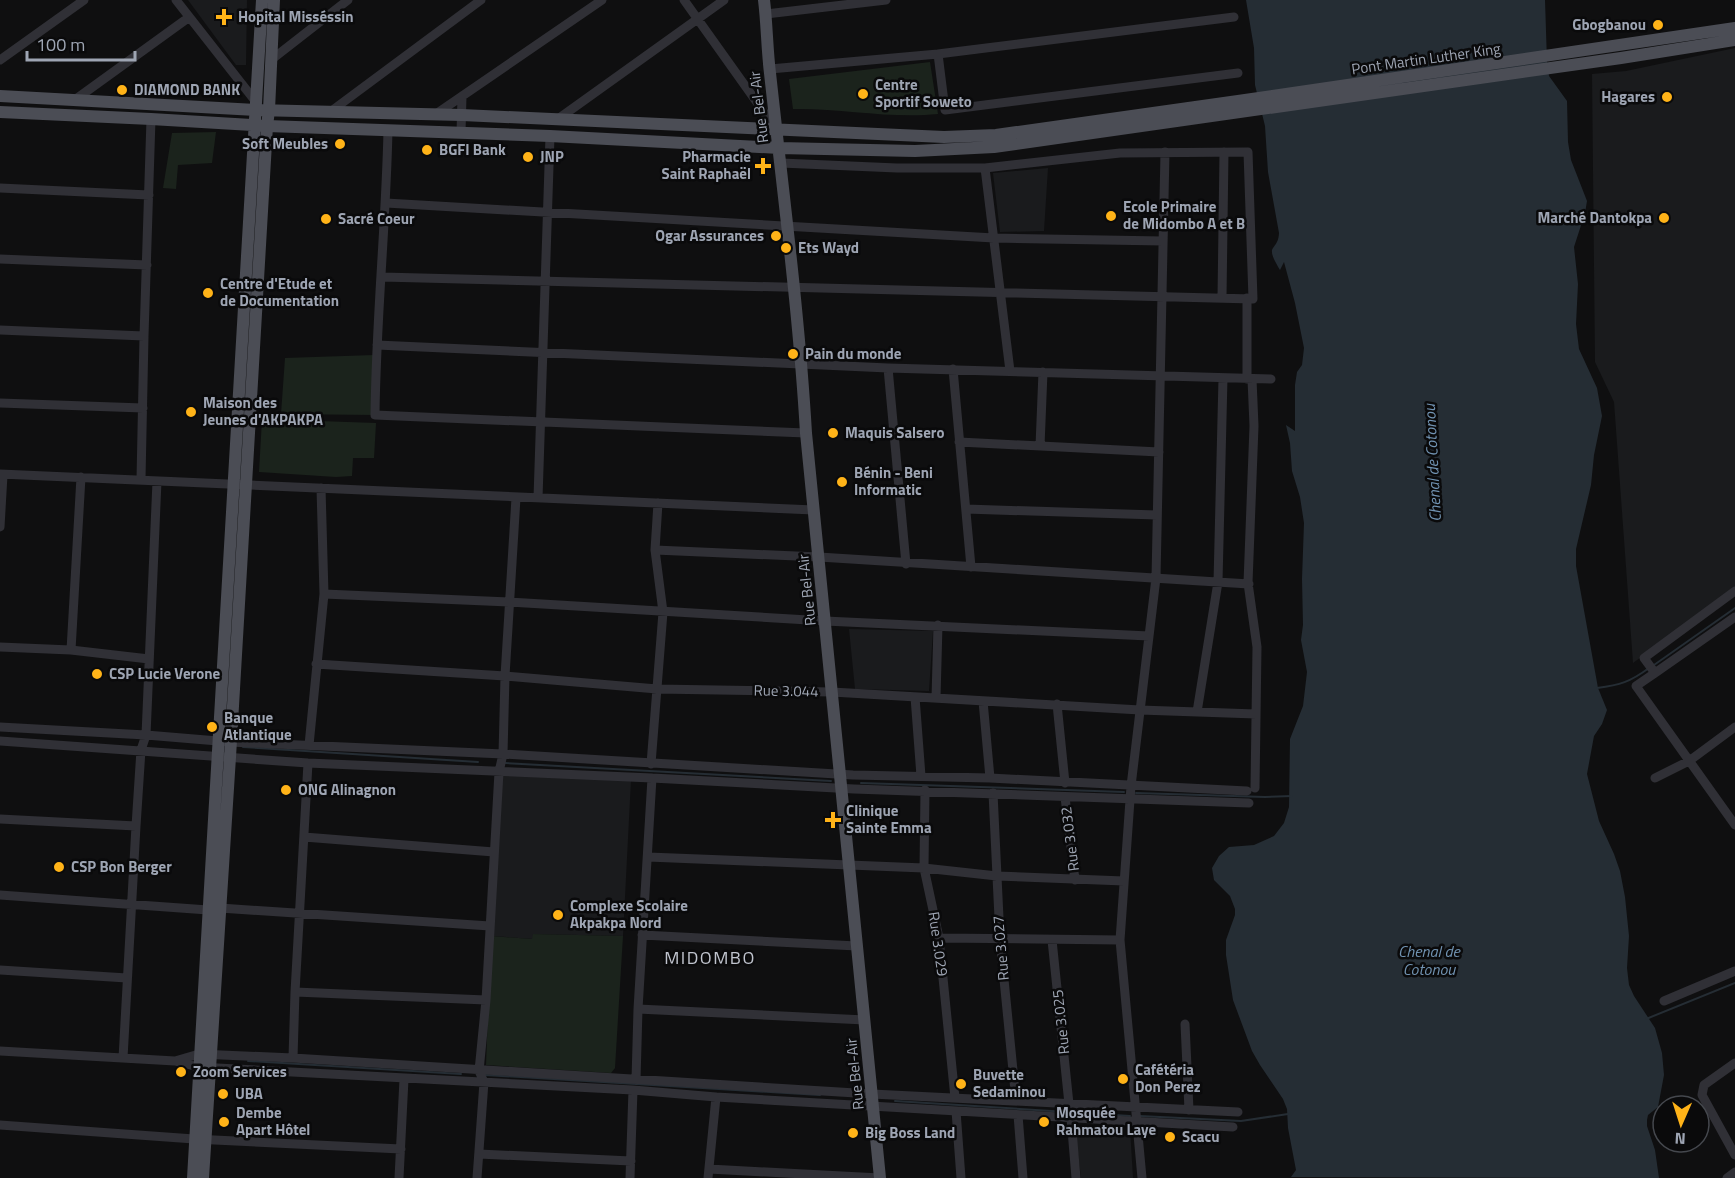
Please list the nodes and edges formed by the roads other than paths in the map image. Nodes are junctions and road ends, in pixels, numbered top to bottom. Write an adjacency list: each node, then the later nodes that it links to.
1 (84, 0): 20 (street)
2 (176, 0): 14 (street)
3 (262, 0): 27 (main road)
4 (274, 0): 21 (main road)
5 (348, 0): 21 (street)
6 (481, 0): 31 (street)
7 (602, 0): 25 (street)
8 (684, 0): 15 (street)
9 (724, 0): 15 (street)
10 (764, 0): 12 (main road, Rue Bel-Air)
11 (886, 0): 12 (street)
12 (766, 14): 22 (main road, Rue Bel-Air)
13 (1234, 17): 19 (street)
14 (189, 18): 26 (street); 27 (street)
15 (697, 19): 35 (street); 37 (street)
16 (1735, 28): 18 (main road)
17 (1735, 40): 18 (main road)
18 (1620, 52): 28 (main road, Pont Martin Luther King)
19 (938, 54): 22 (street); 23 (street)
20 (0, 60)
21 (271, 60): 29 (main road)
22 (770, 69): 37 (main road, Rue Bel-Air)
23 (1238, 73)
24 (0, 96): 26 (main road)
25 (462, 96): 32 (street); 33 (street)
26 (76, 99): 27 (main road)
27 (256, 106): 29 (main road); 36 (main road)
28 (1239, 107): 37 (main road); 41 (main road)
29 (270, 110): 31 (main road); 36 (main road)
30 (0, 112): 34 (main road)
31 (330, 112): 32 (main road)
32 (436, 114): 33 (main road)
33 (462, 115): 35 (main road); 39 (street)
34 (151, 118): 36 (main road); 47 (street)
35 (558, 120): 37 (main road)
36 (261, 126): 38 (main road); 86 (main road)
37 (776, 129): 41 (main road, Rue Bel-Air)
38 (388, 130): 39 (main road); 48 (street)
39 (461, 133): 40 (main road)
40 (550, 136): 41 (main road); 49 (street)
41 (779, 148): 44 (main road, Rue Bel-Air)
42 (1165, 152): 43 (street); 45 (street); 52 (street)
43 (1224, 152): 60 (street); 61 (street)
44 (781, 163): 45 (street); 50 (main road, Rue Bel-Air)
45 (985, 168): 51 (street)
46 (0, 188): 47 (street)
47 (149, 195): 54 (street)
48 (386, 203): 49 (street); 55 (street)
49 (547, 214): 50 (street); 56 (street)
50 (789, 228): 51 (street); 57 (main road, Rue Bel-Air)
51 (994, 238): 52 (street); 58 (street)
52 (1163, 241): 59 (street)
53 (0, 259): 54 (street)
54 (147, 265): 63 (street)
55 (382, 277): 56 (street); 64 (street)
56 (545, 282): 57 (street); 65 (street)
57 (794, 287): 58 (street); 66 (main road, Rue Bel-Air)
58 (1002, 293): 59 (street); 69 (street)
59 (1162, 297): 60 (street); 71 (street)
60 (1222, 298): 61 (street)
61 (1247, 298): 73 (street)
62 (0, 330): 63 (street)
63 (144, 336): 76 (street)
64 (376, 345): 65 (street); 77 (street)
65 (543, 353): 66 (street); 77 (street)
66 (802, 364): 67 (street); 78 (main road, Rue Bel-Air)
67 (888, 368): 68 (street); 97 (street)
68 (953, 369): 69 (street); 79 (street)
69 (1011, 371): 70 (street)
70 (1043, 372): 71 (street); 80 (street)
71 (1160, 376): 72 (street); 81 (street)
72 (1222, 378): 73 (street); 100 (street)
73 (1250, 379): 74 (street); 101 (street)
74 (1271, 379)
75 (0, 403): 76 (street)
76 (143, 408): 84 (street)
77 (540, 422): 78 (street); 89 (street)
78 (806, 433): 92 (main road, Rue Bel-Air)
79 (959, 442): 80 (street); 91 (street)
80 (1040, 446): 81 (street)
81 (1159, 452): 93 (street)
82 (2, 474): 83 (street); 94 (street)
83 (81, 477): 84 (street); 111 (street)
84 (141, 479): 85 (street)
85 (157, 481): 86 (street); 112 (street)
86 (239, 484): 87 (street); 129 (main road)
87 (321, 488): 88 (street); 103 (street)
88 (516, 498): 89 (street); 104 (street)
89 (538, 498): 90 (street)
90 (658, 503): 92 (street); 95 (street)
91 (966, 509): 93 (street); 98 (street)
92 (814, 510): 96 (main road, Rue Bel-Air)
93 (1157, 515): 99 (street)
94 (0, 527)
95 (655, 550): 96 (street); 105 (street)
96 (819, 557): 97 (street); 107 (main road, Rue Bel-Air)
97 (906, 564): 98 (street)
98 (971, 567): 99 (street)
99 (1156, 578): 100 (street); 109 (street)
100 (1218, 582): 101 (street); 123 (street)
101 (1248, 584): 124 (street)
102 (1735, 591): 114 (street)
103 (324, 594): 104 (street); 113 (street)
104 (509, 602): 105 (street); 115 (street)
105 (663, 612): 107 (street); 116 (street)
106 (1735, 617): 114 (street)
107 (825, 621): 108 (street); 117 (main road, Rue Bel-Air)
108 (938, 625): 109 (street); 119 (street)
109 (1149, 636): 122 (street)
110 (0, 646): 111 (street)
111 (71, 650): 112 (street)
112 (149, 658): 127 (street)
113 (316, 664): 115 (street, Rue 3.044); 130 (street)
114 (1655, 673): 134 (street)
115 (505, 676): 116 (street, Rue 3.044); 132 (street)
116 (657, 689): 117 (street, Rue 3.044); 136 (street)
117 (832, 692): 118 (street, Rue 3.044); 138 (main road, Rue Bel-Air)
118 (915, 697): 119 (street, Rue 3.044); 139 (street)
119 (936, 698): 120 (street, Rue 3.044)
120 (983, 701): 121 (street, Rue 3.044); 141 (street)
121 (1057, 704): 122 (street, Rue 3.044); 143 (street)
122 (1140, 710): 123 (street, Rue 3.044); 144 (street)
123 (1197, 712): 124 (street, Rue 3.044)
124 (1256, 714): 144 (street)
125 (0, 727): 127 (street)
126 (1735, 727): 134 (street)
127 (147, 735): 129 (street); 131 (street)
128 (0, 741): 131 (street)
129 (225, 741): 130 (street); 133 (main road)
130 (309, 745): 132 (street)
131 (141, 750): 133 (street); 153 (street)
132 (503, 754): 136 (street); 137 (street)
133 (224, 757): 135 (street); 164 (main road)
134 (1689, 761): 142 (street); 152 (street)
135 (308, 763): 137 (street); 154 (street)
136 (651, 764): 138 (street)
137 (499, 772): 140 (street); 155 (street)
138 (841, 775): 139 (street); 145 (main road, Rue Bel-Air)
139 (921, 776): 141 (street)
140 (652, 778): 145 (street); 156 (street)
141 (990, 778): 143 (street)
142 (1654, 778)
143 (1065, 783): 144 (street)
144 (1131, 786): 149 (street)
145 (842, 789): 146 (street); 157 (main road, Rue Bel-Air)
146 (925, 790): 147 (street); 158 (street, Rue 3.029)
147 (993, 794): 148 (street); 159 (street, Rue 3.027)
148 (1065, 797): 149 (street); 160 (street, Rue 3.032)
149 (1130, 800): 150 (street); 161 (street)
150 (1249, 803)
151 (0, 819): 153 (street)
152 (1735, 825)
153 (136, 826): 163 (street)
154 (304, 837): 155 (street); 165 (street)
155 (494, 852): 166 (street)
156 (648, 857): 157 (street); 167 (street)
157 (850, 865): 158 (street); 172 (main road, Rue Bel-Air)
158 (924, 868): 159 (street); 168 (street, Rue 3.029)
159 (997, 876): 160 (street); 169 (street, Rue 3.027)
160 (1075, 880): 161 (street)
161 (1124, 881): 171 (street)
162 (0, 895): 163 (street)
163 (131, 904): 164 (street); 175 (street)
164 (214, 909): 165 (street); 185 (main road)
165 (300, 912): 166 (street); 176 (street)
166 (490, 926): 177 (street)
167 (642, 935): 172 (street); 179 (street)
168 (939, 938): 169 (street); 193 (street, Rue 3.029)
169 (1000, 939): 170 (street); 195 (street, Rue 3.027)
170 (1052, 940): 171 (street); 196 (street, Rue 3.025)
171 (1120, 940): 197 (street)
172 (857, 946): 180 (main road, Rue Bel-Air)
173 (0, 970): 175 (street)
174 (1735, 971): 178 (street)
175 (127, 978): 183 (street)
176 (295, 992): 177 (street); 184 (street)
177 (486, 1000): 187 (street)
178 (1664, 1001)
179 (638, 1009): 180 (street); 189 (street)
180 (865, 1020): 194 (main road, Rue Bel-Air)
181 (1185, 1024): 198 (street)
182 (0, 1050): 183 (street)
183 (123, 1058): 185 (street)
184 (293, 1058): 185 (street); 187 (street)
185 (205, 1061): 188 (street); 206 (main road)
186 (1735, 1063): 209 (street)
187 (480, 1071): 189 (street); 190 (street)
188 (404, 1079): 190 (street); 207 (street)
189 (636, 1080): 194 (street)
190 (484, 1082): 191 (street); 208 (street)
191 (633, 1090): 192 (street); 210 (street)
192 (716, 1097): 194 (street); 212 (street)
193 (955, 1098): 194 (street); 195 (street)
194 (873, 1100): 199 (street); 218 (main road, Rue Bel-Air)
195 (1016, 1101): 196 (street)
196 (1069, 1104): 197 (street)
197 (1136, 1107): 198 (street); 203 (street)
198 (1189, 1110): 200 (street)
199 (956, 1111): 201 (street); 219 (street)
200 (1238, 1112)
201 (1018, 1115): 202 (street); 220 (street)
202 (1071, 1118): 203 (street); 221 (street)
203 (1137, 1122): 205 (street); 222 (street)
204 (0, 1125): 206 (street)
205 (1233, 1128)
206 (199, 1139): 207 (street); 213 (main road); 214 (main road)
207 (401, 1149): 215 (street)
208 (479, 1154): 210 (street); 216 (street)
209 (1735, 1155)
210 (631, 1161): 217 (street)
211 (1735, 1172): 223 (street)
212 (709, 1173): 218 (street)
213 (192, 1178)
214 (203, 1178)
215 (399, 1178)
216 (477, 1178)
217 (630, 1178)
218 (880, 1178)
219 (962, 1178)
220 (1023, 1178)
221 (1076, 1178)
222 (1142, 1178)
223 (1727, 1178)

